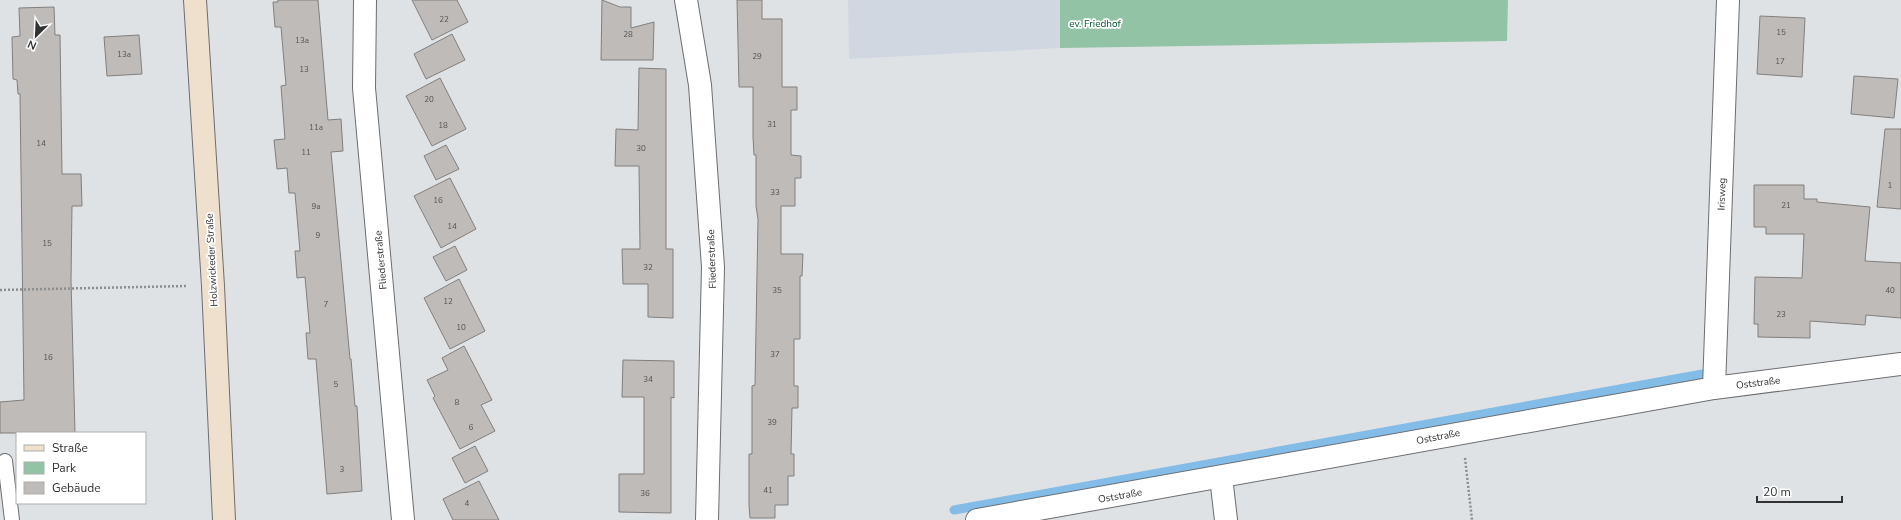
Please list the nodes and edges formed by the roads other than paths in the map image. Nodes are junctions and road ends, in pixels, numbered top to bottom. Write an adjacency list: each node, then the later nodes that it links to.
1 (195, 0): 10 (street, Holzwickeder Straße)
2 (365, 0): 11 (street, Fliederstraße)
3 (686, 0): 12 (street, Fliederstraße)
4 (1728, 0): 6 (street, Irisweg)
5 (1901, 364): 6 (street, Oststraße)
6 (1714, 388): 8 (street, Oststraße)
7 (4, 461): 9 (lane)
8 (1221, 477): 13 (street, Oststraße); 14 (street)
9 (12, 520)
10 (224, 520)
11 (403, 520)
12 (707, 520)
13 (977, 520)
14 (1226, 520)

